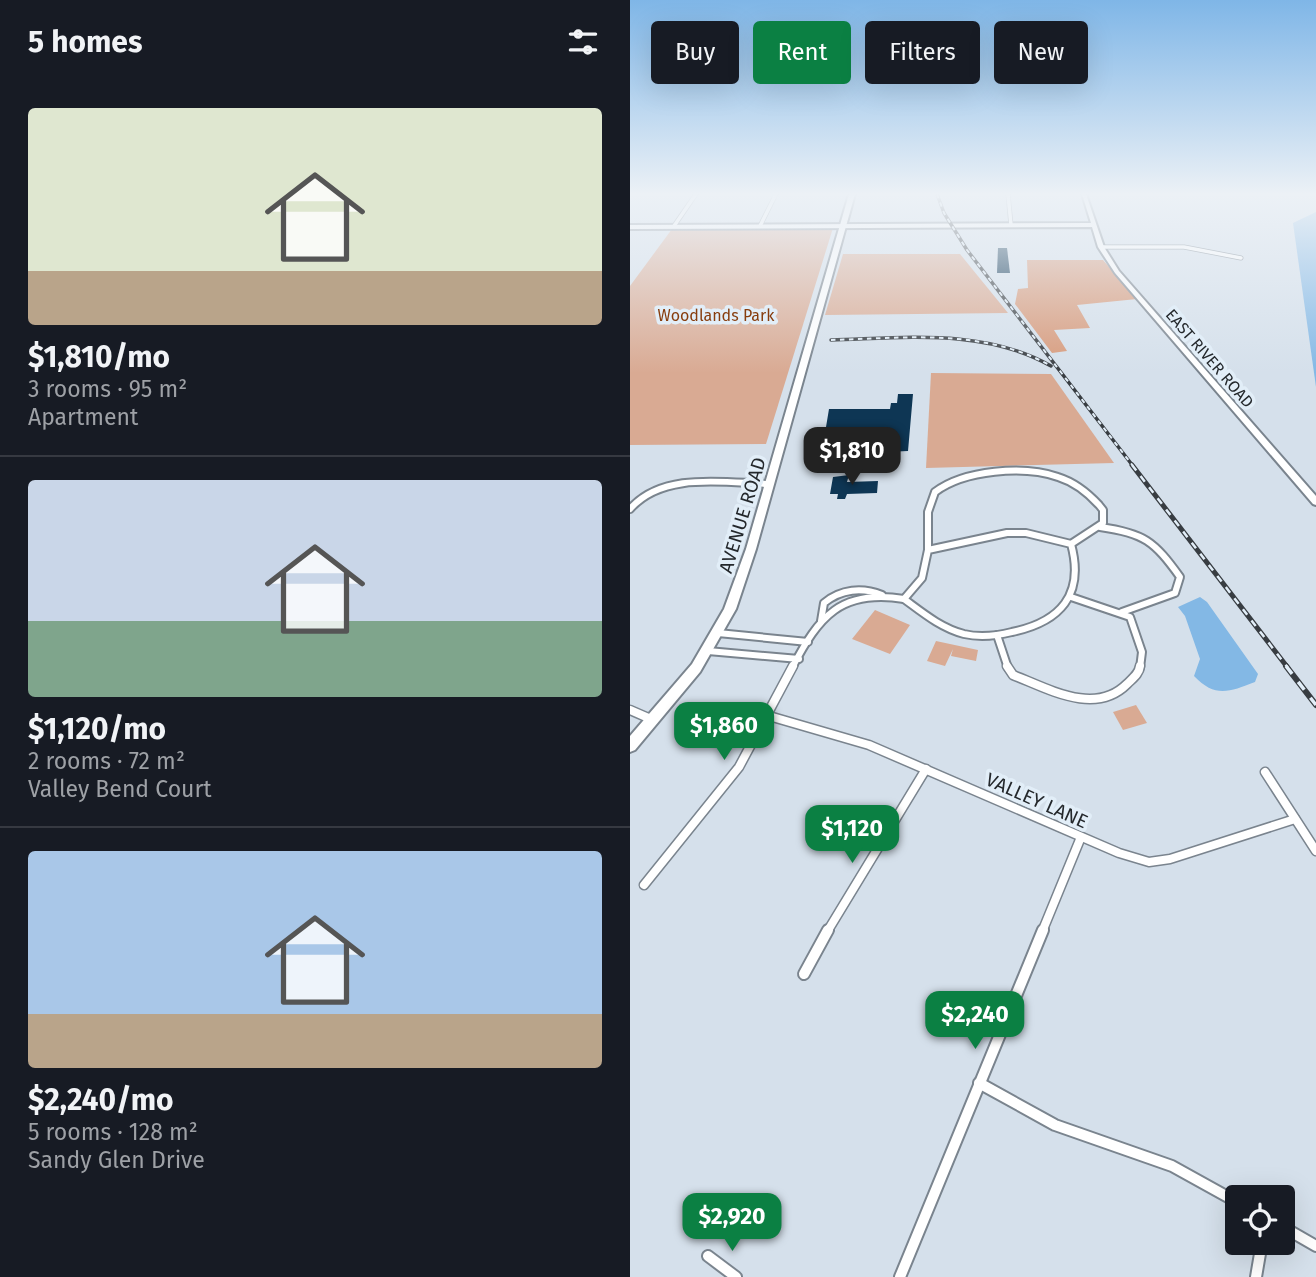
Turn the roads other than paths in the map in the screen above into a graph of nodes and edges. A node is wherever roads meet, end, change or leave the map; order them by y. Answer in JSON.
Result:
{"nodes":[{"id":1,"x":835,"y":254,"type":"edge"},
{"id":2,"x":1105,"y":254,"type":"edge"},
{"id":3,"x":1216,"y":254,"type":"edge"},
{"id":4,"x":1241,"y":258,"type":"dead end"},
{"id":5,"x":770,"y":484,"type":"junction"},
{"id":6,"x":1316,"y":502,"type":"edge"},
{"id":7,"x":630,"y":509,"type":"edge"},
{"id":8,"x":1100,"y":527,"type":"junction"},
{"id":9,"x":1071,"y":544,"type":"junction"},
{"id":10,"x":928,"y":550,"type":"junction"},
{"id":11,"x":1071,"y":597,"type":"junction"},
{"id":12,"x":904,"y":599,"type":"junction"},
{"id":13,"x":1122,"y":612,"type":"junction"},
{"id":14,"x":718,"y":633,"type":"junction"},
{"id":15,"x":998,"y":635,"type":"junction"},
{"id":16,"x":808,"y":642,"type":"junction"},
{"id":17,"x":708,"y":651,"type":"junction"},
{"id":18,"x":799,"y":659,"type":"junction"},
{"id":19,"x":630,"y":710,"type":"edge"},
{"id":20,"x":769,"y":716,"type":"junction"},
{"id":21,"x":653,"y":720,"type":"junction"},
{"id":22,"x":630,"y":746,"type":"edge"},
{"id":23,"x":926,"y":769,"type":"junction"},
{"id":24,"x":1265,"y":772,"type":"dead end"},
{"id":25,"x":1294,"y":819,"type":"junction"},
{"id":26,"x":1081,"y":836,"type":"junction"},
{"id":27,"x":1316,"y":851,"type":"edge"},
{"id":28,"x":644,"y":885,"type":"dead end"},
{"id":29,"x":804,"y":974,"type":"dead end"},
{"id":30,"x":979,"y":1083,"type":"junction"},
{"id":31,"x":1225,"y":1195,"type":"edge"},
{"id":32,"x":1295,"y":1234,"type":"edge"},
{"id":33,"x":1316,"y":1245,"type":"edge"},
{"id":34,"x":1260,"y":1255,"type":"edge"},
{"id":35,"x":708,"y":1256,"type":"dead end"},
{"id":36,"x":736,"y":1277,"type":"edge"},
{"id":37,"x":900,"y":1277,"type":"edge"},
{"id":38,"x":1256,"y":1277,"type":"edge"}],
"edges":[{"from":1,"to":5,"type":"main road","name":"AVENUE ROAD"},
{"from":2,"to":6,"type":"main road","name":"EAST RIVER ROAD"},
{"from":3,"to":4,"type":"street"},
{"from":5,"to":7,"type":"street"},
{"from":5,"to":14,"type":"main road","name":"AVENUE ROAD"},
{"from":8,"to":9,"type":"street"},
{"from":8,"to":10,"type":"street"},
{"from":8,"to":13,"type":"street"},
{"from":9,"to":10,"type":"street"},
{"from":9,"to":11,"type":"street"},
{"from":10,"to":12,"type":"street"},
{"from":11,"to":13,"type":"street"},
{"from":11,"to":15,"type":"street"},
{"from":12,"to":15,"type":"street"},
{"from":12,"to":16,"type":"street"},
{"from":13,"to":15,"type":"street"},
{"from":14,"to":16,"type":"street"},
{"from":14,"to":17,"type":"main road","name":"AVENUE ROAD"},
{"from":16,"to":18,"type":"street"},
{"from":17,"to":18,"type":"street"},
{"from":17,"to":21,"type":"main road","name":"AVENUE ROAD"},
{"from":18,"to":20,"type":"street"},
{"from":19,"to":21,"type":"street"},
{"from":20,"to":23,"type":"street","name":"VALLEY LANE"},
{"from":20,"to":28,"type":"street"},
{"from":21,"to":22,"type":"main road","name":"AVENUE ROAD"},
{"from":23,"to":26,"type":"street","name":"VALLEY LANE"},
{"from":23,"to":29,"type":"street"},
{"from":24,"to":25,"type":"street"},
{"from":25,"to":26,"type":"street","name":"VALLEY LANE"},
{"from":25,"to":27,"type":"street"},
{"from":26,"to":30,"type":"street"},
{"from":30,"to":31,"type":"street"},
{"from":30,"to":37,"type":"street"},
{"from":32,"to":33,"type":"street"},
{"from":34,"to":38,"type":"street"},
{"from":35,"to":36,"type":"street"}]}
